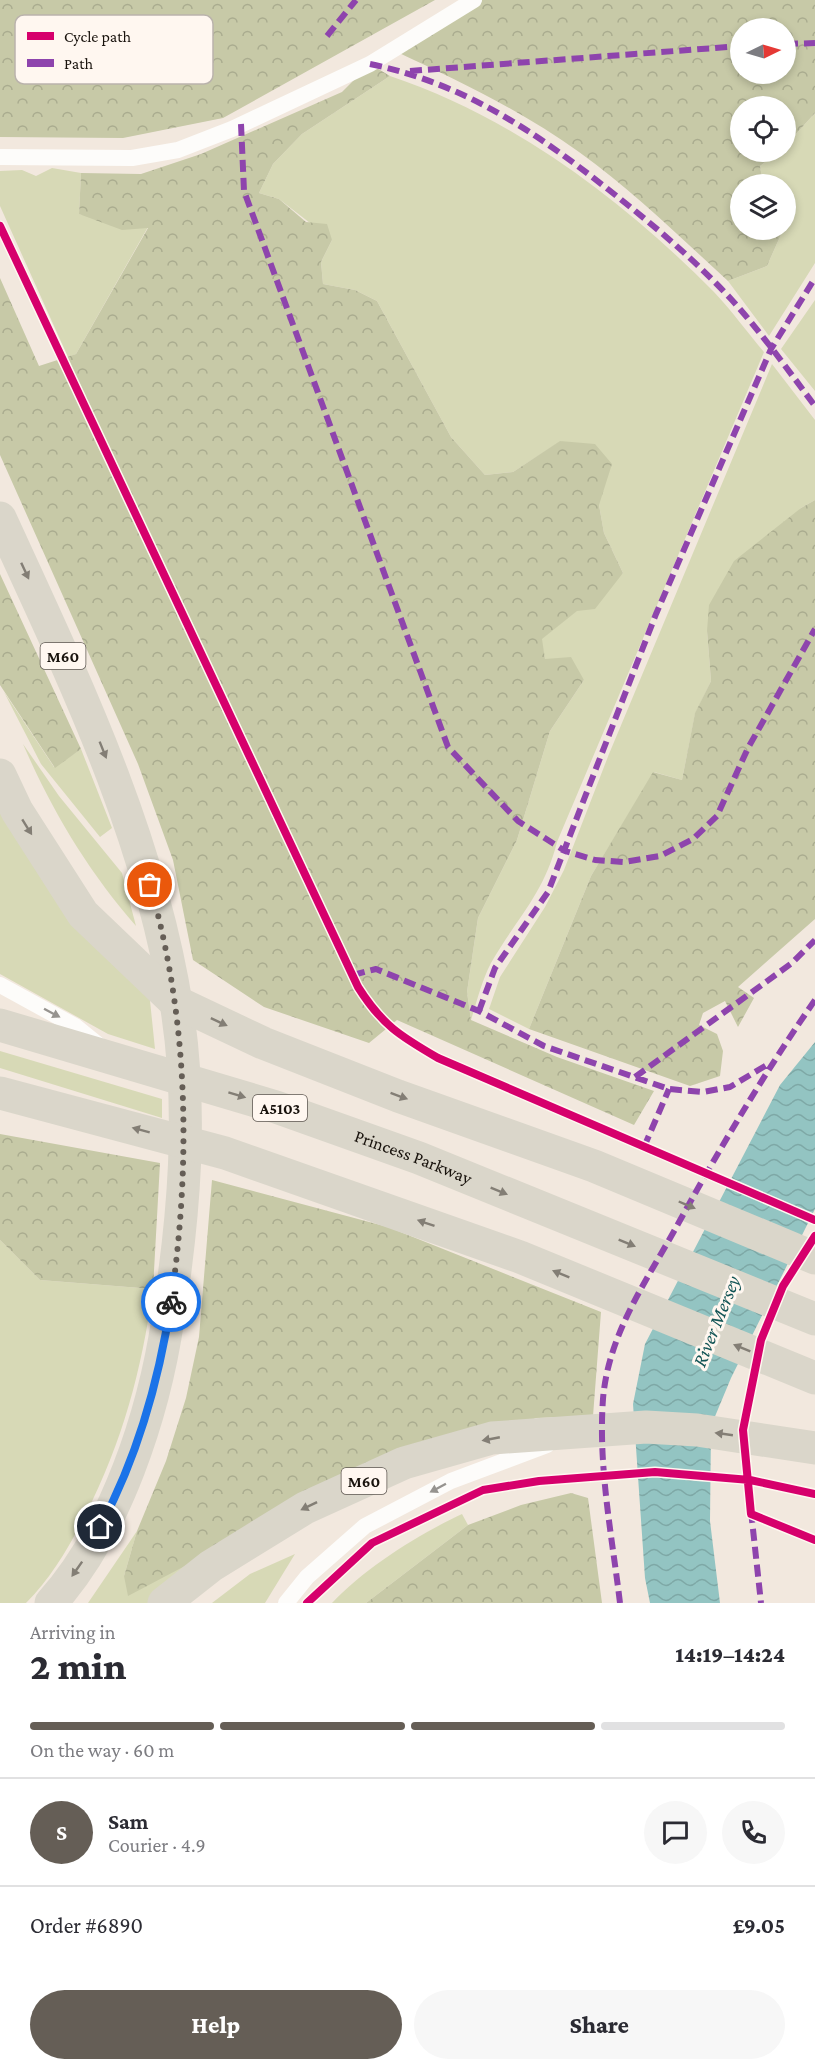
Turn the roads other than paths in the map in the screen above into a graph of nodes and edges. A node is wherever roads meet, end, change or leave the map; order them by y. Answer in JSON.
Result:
{"nodes":[{"id":1,"x":474,"y":0,"type":"edge"},
{"id":2,"x":0,"y":157,"type":"edge"},
{"id":3,"x":0,"y":518,"type":"edge"},
{"id":4,"x":0,"y":775,"type":"edge"},
{"id":5,"x":0,"y":985,"type":"edge"},
{"id":6,"x":0,"y":1025,"type":"edge"},
{"id":7,"x":115,"y":1058,"type":"junction"},
{"id":8,"x":0,"y":1093,"type":"edge"},
{"id":9,"x":815,"y":1258,"type":"edge"},
{"id":10,"x":815,"y":1319,"type":"edge"},
{"id":11,"x":815,"y":1378,"type":"edge"},
{"id":12,"x":591,"y":1432,"type":"junction"},
{"id":13,"x":815,"y":1448,"type":"edge"},
{"id":14,"x":51,"y":1603,"type":"edge"},
{"id":15,"x":164,"y":1603,"type":"edge"},
{"id":16,"x":286,"y":1603,"type":"edge"}],
"edges":[{"from":1,"to":2,"type":"lane"},
{"from":3,"to":14,"type":"highway","number":"M60","one_way":true},
{"from":4,"to":9,"type":"highway","one_way":true},
{"from":5,"to":7,"type":"lane","one_way":true},
{"from":6,"to":7,"type":"highway","name":"Princess Parkway","number":"A5103"},
{"from":7,"to":10,"type":"highway","name":"Princess Parkway","number":"A5103","one_way":true},
{"from":11,"to":8,"type":"highway","one_way":true},
{"from":13,"to":12,"type":"highway","one_way":true},
{"from":12,"to":15,"type":"highway","number":"M60","one_way":true},
{"from":12,"to":16,"type":"lane","one_way":true}]}
